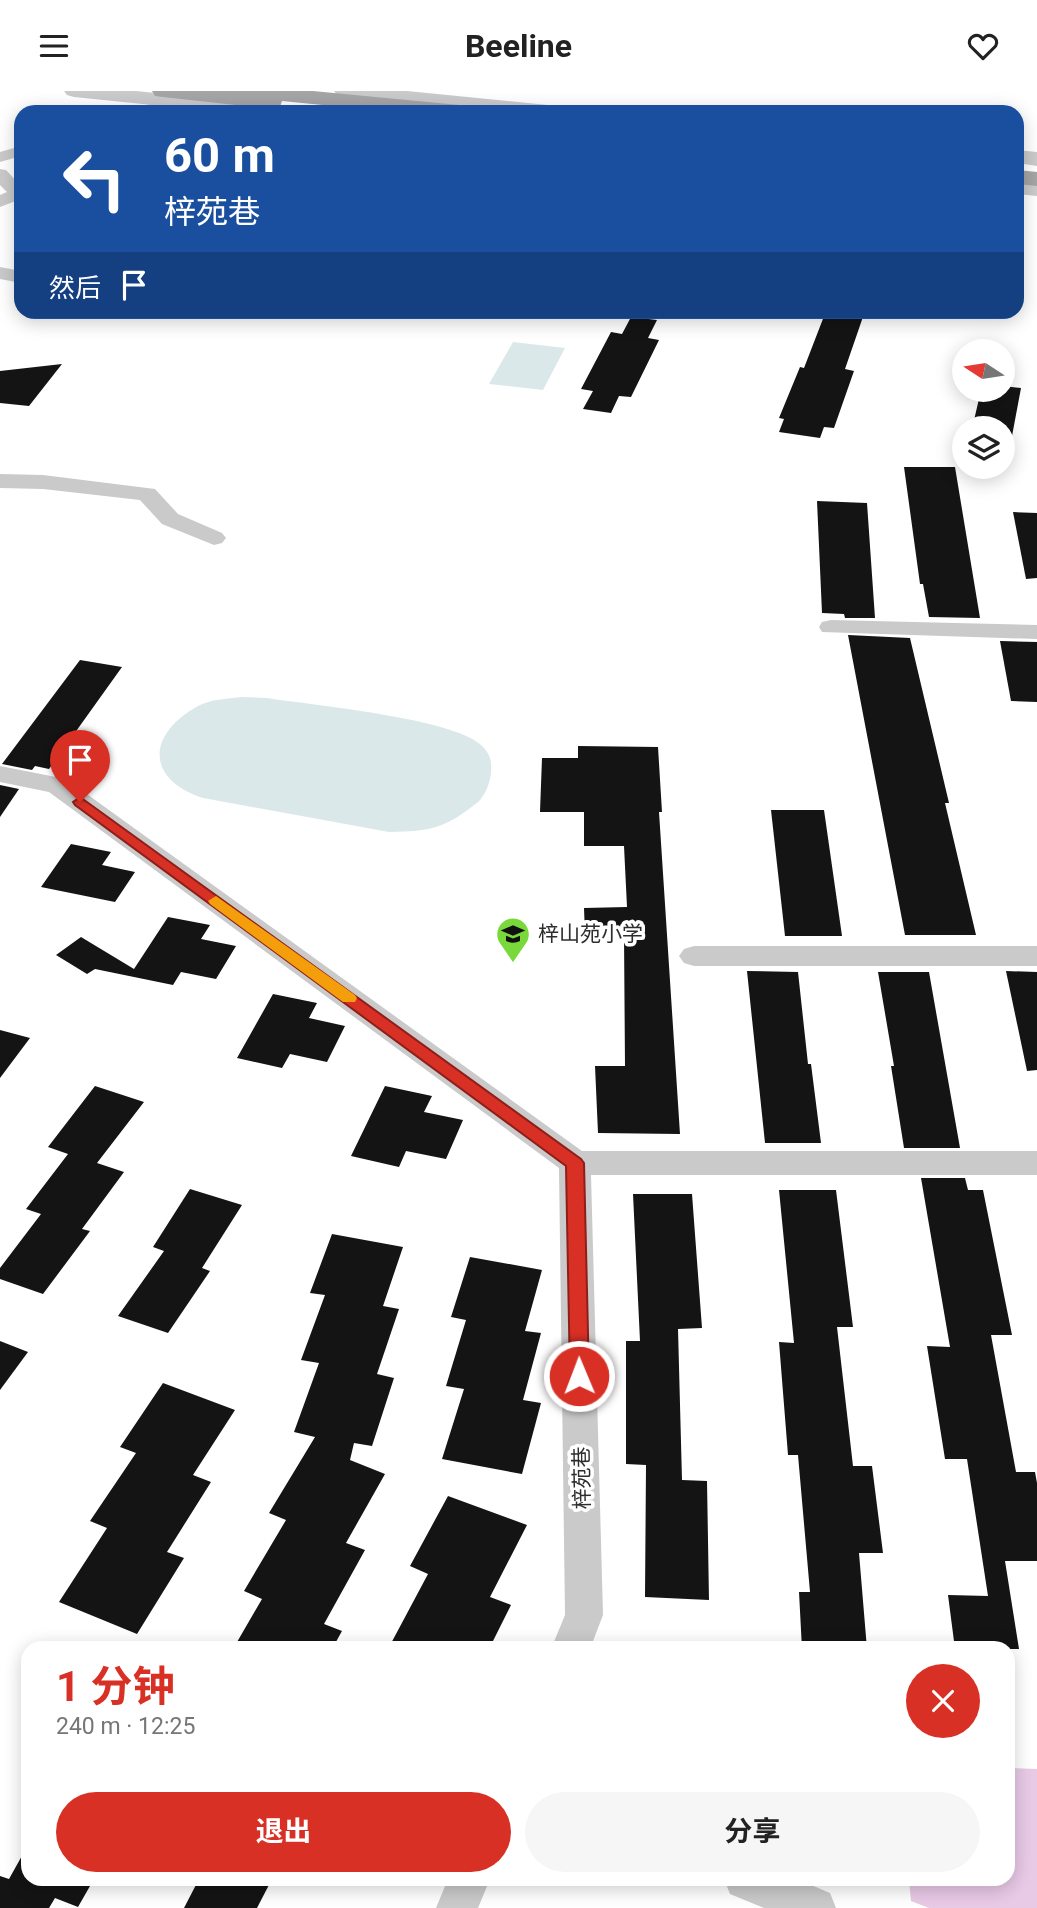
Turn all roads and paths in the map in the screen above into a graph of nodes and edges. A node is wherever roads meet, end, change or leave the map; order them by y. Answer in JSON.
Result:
{"nodes":[{"id":1,"x":74,"y":91,"type":"edge"},
{"id":2,"x":344,"y":91,"type":"edge"},
{"id":3,"x":253,"y":93,"type":"edge"},
{"id":4,"x":185,"y":94,"type":"edge"},
{"id":5,"x":159,"y":105,"type":"edge"},
{"id":6,"x":257,"y":105,"type":"edge"},
{"id":7,"x":276,"y":105,"type":"edge"},
{"id":8,"x":383,"y":105,"type":"edge"},
{"id":9,"x":487,"y":105,"type":"edge"},
{"id":10,"x":0,"y":174,"type":"edge"},
{"id":11,"x":14,"y":190,"type":"edge"},
{"id":12,"x":0,"y":481,"type":"edge"},
{"id":13,"x":214,"y":538,"type":"dead end"},
{"id":14,"x":831,"y":627,"type":"dead end"},
{"id":15,"x":1037,"y":632,"type":"edge"},
{"id":16,"x":0,"y":774,"type":"edge"},
{"id":17,"x":694,"y":956,"type":"dead end"},
{"id":18,"x":1037,"y":956,"type":"edge"},
{"id":19,"x":575,"y":1163,"type":"junction"},
{"id":20,"x":1037,"y":1163,"type":"edge"},
{"id":21,"x":573,"y":1641,"type":"edge"},
{"id":22,"x":466,"y":1886,"type":"edge"},
{"id":23,"x":762,"y":1886,"type":"edge"},
{"id":24,"x":457,"y":1908,"type":"edge"},
{"id":25,"x":815,"y":1908,"type":"edge"}],
"edges":[{"from":1,"to":4,"type":"street"},
{"from":2,"to":9,"type":"street"},
{"from":3,"to":4,"type":"main road"},
{"from":3,"to":7,"type":"main road"},
{"from":3,"to":8,"type":"main road"},
{"from":4,"to":5,"type":"street"},
{"from":4,"to":6,"type":"street"},
{"from":10,"to":11,"type":"street"},
{"from":12,"to":13,"type":"street"},
{"from":14,"to":15,"type":"street"},
{"from":16,"to":19,"type":"street"},
{"from":17,"to":18,"type":"street"},
{"from":19,"to":20,"type":"street"},
{"from":19,"to":21,"type":"street","name":"梓苑巷"},
{"from":22,"to":24,"type":"street"},
{"from":23,"to":25,"type":"street"}]}
